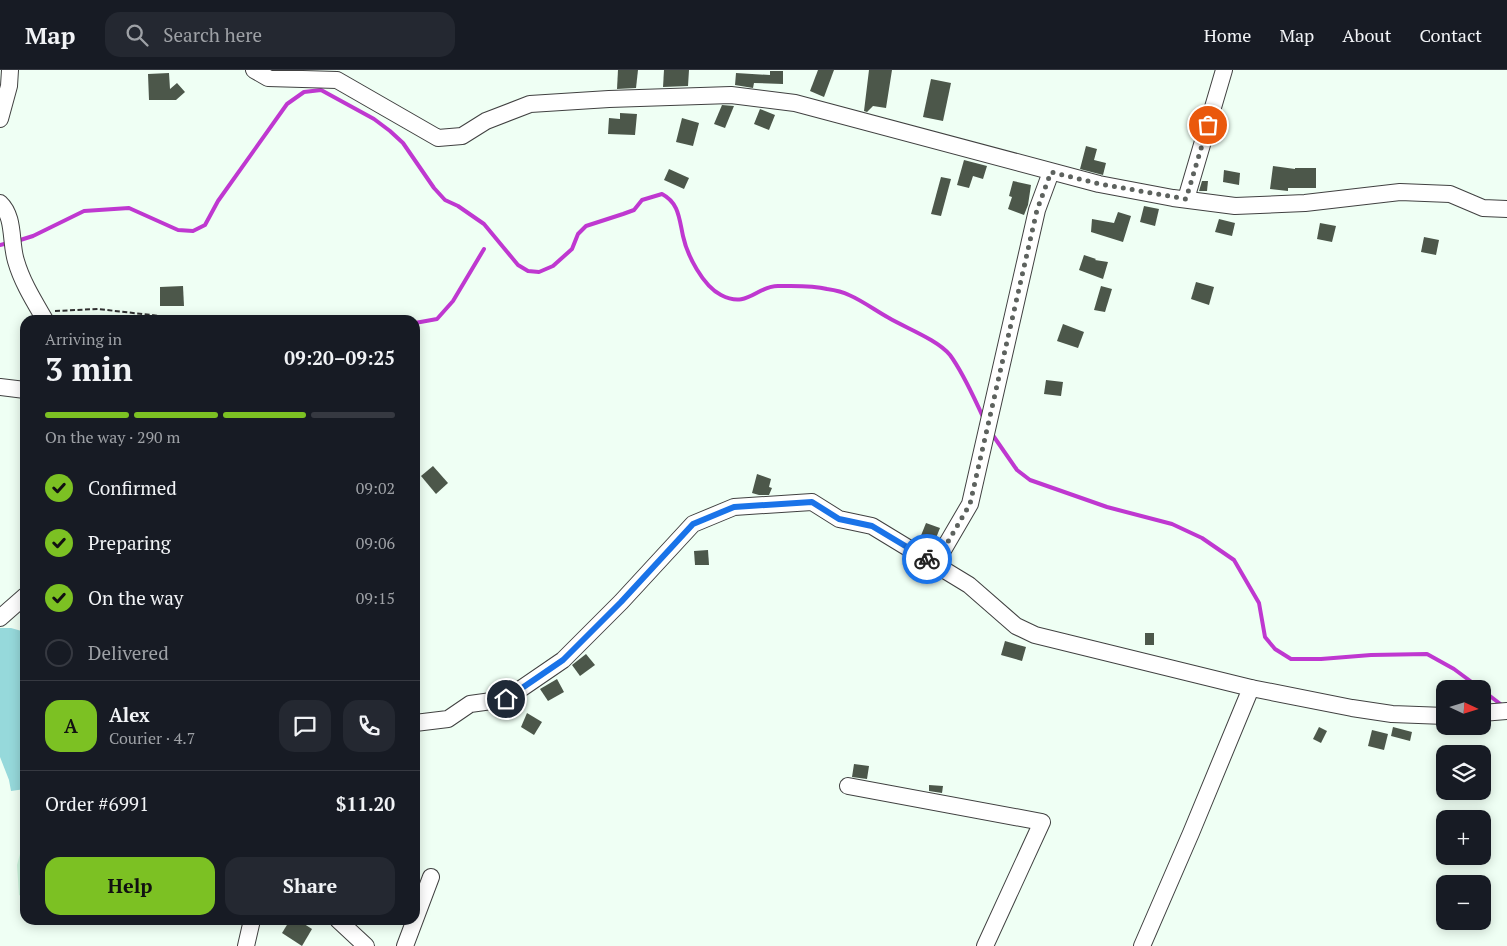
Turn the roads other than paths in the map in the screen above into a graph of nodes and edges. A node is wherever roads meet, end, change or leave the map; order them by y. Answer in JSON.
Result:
{"nodes":[{"id":1,"x":10,"y":70,"type":"edge"},
{"id":2,"x":254,"y":70,"type":"edge"},
{"id":3,"x":1224,"y":70,"type":"edge"},
{"id":4,"x":0,"y":119,"type":"edge"},
{"id":5,"x":1051,"y":172,"type":"junction"},
{"id":6,"x":1186,"y":199,"type":"junction"},
{"id":7,"x":0,"y":203,"type":"edge"},
{"id":8,"x":1507,"y":209,"type":"edge"},
{"id":9,"x":41,"y":315,"type":"edge"},
{"id":10,"x":0,"y":387,"type":"edge"},
{"id":11,"x":20,"y":389,"type":"edge"},
{"id":12,"x":935,"y":564,"type":"junction"},
{"id":13,"x":20,"y":600,"type":"edge"},
{"id":14,"x":0,"y":618,"type":"edge"},
{"id":15,"x":1251,"y":688,"type":"junction"},
{"id":16,"x":1507,"y":711,"type":"edge"},
{"id":17,"x":1491,"y":712,"type":"edge"},
{"id":18,"x":1436,"y":716,"type":"edge"},
{"id":19,"x":420,"y":722,"type":"edge"},
{"id":20,"x":848,"y":786,"type":"dead end"},
{"id":21,"x":432,"y":877,"type":"dead end"},
{"id":22,"x":420,"y":908,"type":"edge"},
{"id":23,"x":251,"y":925,"type":"edge"},
{"id":24,"x":343,"y":925,"type":"edge"},
{"id":25,"x":413,"y":925,"type":"edge"},
{"id":26,"x":246,"y":946,"type":"edge"},
{"id":27,"x":366,"y":946,"type":"edge"},
{"id":28,"x":405,"y":946,"type":"edge"},
{"id":29,"x":985,"y":946,"type":"edge"},
{"id":30,"x":1142,"y":946,"type":"edge"}],
"edges":[{"from":1,"to":4,"type":"street"},
{"from":2,"to":5,"type":"street"},
{"from":3,"to":6,"type":"street"},
{"from":5,"to":6,"type":"street"},
{"from":5,"to":12,"type":"street"},
{"from":6,"to":8,"type":"street"},
{"from":7,"to":9,"type":"street"},
{"from":10,"to":11,"type":"street"},
{"from":12,"to":15,"type":"street"},
{"from":12,"to":19,"type":"street"},
{"from":13,"to":14,"type":"street"},
{"from":15,"to":18,"type":"street"},
{"from":15,"to":30,"type":"street"},
{"from":16,"to":17,"type":"street"},
{"from":20,"to":29,"type":"street"},
{"from":21,"to":22,"type":"street"},
{"from":23,"to":26,"type":"street"},
{"from":24,"to":27,"type":"street"},
{"from":25,"to":28,"type":"street"}]}
